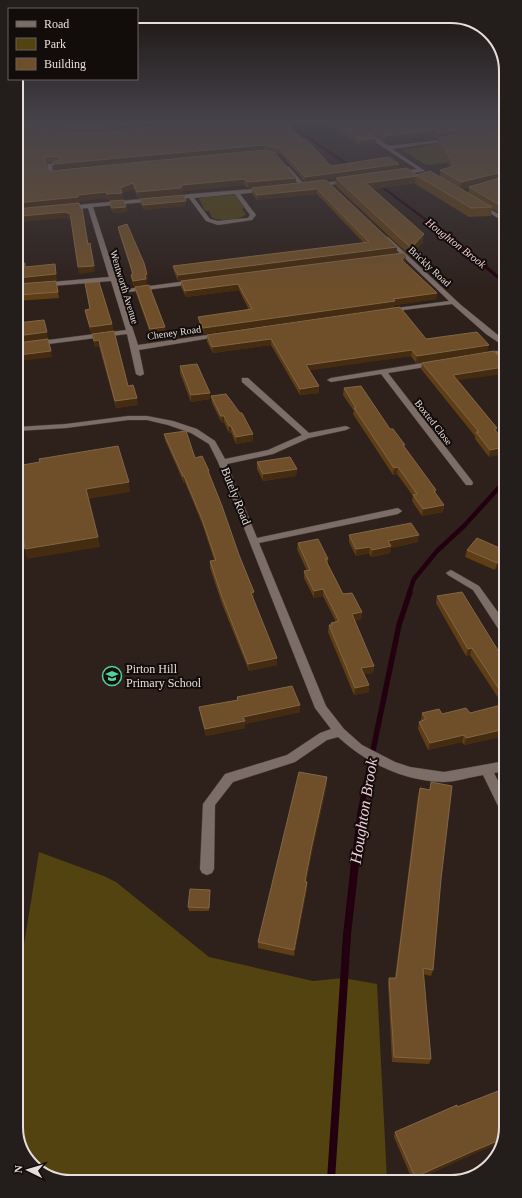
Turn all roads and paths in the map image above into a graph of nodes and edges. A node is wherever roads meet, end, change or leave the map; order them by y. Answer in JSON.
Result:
{"nodes":[{"id":1,"x":296,"y":178,"type":"edge"},
{"id":2,"x":354,"y":180,"type":"edge"},
{"id":3,"x":328,"y":183,"type":"junction"},
{"id":4,"x":303,"y":186,"type":"junction"},
{"id":5,"x":296,"y":187,"type":"edge"},
{"id":6,"x":334,"y":188,"type":"edge"},
{"id":7,"x":274,"y":189,"type":"edge"},
{"id":8,"x":236,"y":192,"type":"junction"},
{"id":9,"x":190,"y":196,"type":"junction"},
{"id":10,"x":168,"y":198,"type":"edge"},
{"id":11,"x":160,"y":199,"type":"edge"},
{"id":12,"x":473,"y":201,"type":"edge"},
{"id":13,"x":90,"y":206,"type":"junction"},
{"id":14,"x":60,"y":208,"type":"edge"},
{"id":15,"x":499,"y":216,"type":"edge"},
{"id":16,"x":383,"y":234,"type":"edge"},
{"id":17,"x":404,"y":255,"type":"junction"},
{"id":18,"x":397,"y":256,"type":"edge"},
{"id":19,"x":112,"y":279,"type":"junction"},
{"id":20,"x":202,"y":281,"type":"edge"},
{"id":21,"x":23,"y":286,"type":"edge"},
{"id":22,"x":117,"y":292,"type":"junction"},
{"id":23,"x":454,"y":302,"type":"junction"},
{"id":24,"x":384,"y":312,"type":"edge"},
{"id":25,"x":129,"y":332,"type":"junction"},
{"id":26,"x":228,"y":334,"type":"edge"},
{"id":27,"x":499,"y":341,"type":"edge"},
{"id":28,"x":23,"y":345,"type":"edge"},
{"id":29,"x":135,"y":348,"type":"junction"},
{"id":30,"x":499,"y":353,"type":"edge"},
{"id":31,"x":474,"y":357,"type":"edge"},
{"id":32,"x":444,"y":362,"type":"edge"},
{"id":33,"x":383,"y":372,"type":"junction"},
{"id":34,"x":140,"y":374,"type":"dead end"},
{"id":35,"x":245,"y":380,"type":"dead end"},
{"id":36,"x":331,"y":380,"type":"dead end"},
{"id":37,"x":346,"y":428,"type":"dead end"},
{"id":38,"x":23,"y":429,"type":"edge"},
{"id":39,"x":306,"y":436,"type":"junction"},
{"id":40,"x":222,"y":462,"type":"junction"},
{"id":41,"x":469,"y":484,"type":"dead end"},
{"id":42,"x":398,"y":512,"type":"dead end"},
{"id":43,"x":254,"y":540,"type":"junction"},
{"id":44,"x":451,"y":573,"type":"dead end"},
{"id":45,"x":499,"y":621,"type":"edge"},
{"id":46,"x":340,"y":732,"type":"junction"},
{"id":47,"x":499,"y":767,"type":"edge"},
{"id":48,"x":486,"y":769,"type":"junction"},
{"id":49,"x":499,"y":796,"type":"edge"},
{"id":50,"x":207,"y":869,"type":"dead end"}],
"edges":[{"from":1,"to":4,"type":"street"},
{"from":2,"to":3,"type":"street"},
{"from":3,"to":4,"type":"street"},
{"from":3,"to":6,"type":"street"},
{"from":4,"to":5,"type":"street"},
{"from":7,"to":8,"type":"street"},
{"from":8,"to":9,"type":"street"},
{"from":8,"to":9,"type":"street"},
{"from":9,"to":10,"type":"street"},
{"from":11,"to":13,"type":"street"},
{"from":12,"to":15,"type":"street"},
{"from":13,"to":14,"type":"street"},
{"from":13,"to":19,"type":"street","name":"Wentworth Avenue"},
{"from":16,"to":17,"type":"street","name":"Brickly Road"},
{"from":17,"to":18,"type":"street"},
{"from":17,"to":23,"type":"street","name":"Brickly Road"},
{"from":19,"to":21,"type":"street"},
{"from":19,"to":22,"type":"street","name":"Wentworth Avenue"},
{"from":20,"to":22,"type":"street"},
{"from":22,"to":25,"type":"street","name":"Wentworth Avenue"},
{"from":23,"to":24,"type":"street"},
{"from":23,"to":27,"type":"street","name":"Brickly Road"},
{"from":25,"to":28,"type":"street"},
{"from":25,"to":29,"type":"street","name":"Wentworth Avenue"},
{"from":26,"to":29,"type":"street","name":"Cheney Road"},
{"from":29,"to":34,"type":"street","name":"Wentworth Avenue"},
{"from":30,"to":31,"type":"street"},
{"from":32,"to":33,"type":"street"},
{"from":33,"to":36,"type":"street"},
{"from":33,"to":41,"type":"street","name":"Boxted Close"},
{"from":35,"to":39,"type":"street"},
{"from":37,"to":39,"type":"street"},
{"from":38,"to":40,"type":"street","name":"Butely Road"},
{"from":39,"to":40,"type":"street"},
{"from":40,"to":43,"type":"street","name":"Butely Road"},
{"from":42,"to":43,"type":"street"},
{"from":43,"to":46,"type":"street","name":"Butely Road"},
{"from":44,"to":45,"type":"street"},
{"from":46,"to":48,"type":"street","name":"Butely Road"},
{"from":46,"to":50,"type":"street"},
{"from":47,"to":48,"type":"street","name":"Butely Road"},
{"from":48,"to":49,"type":"street"}]}
